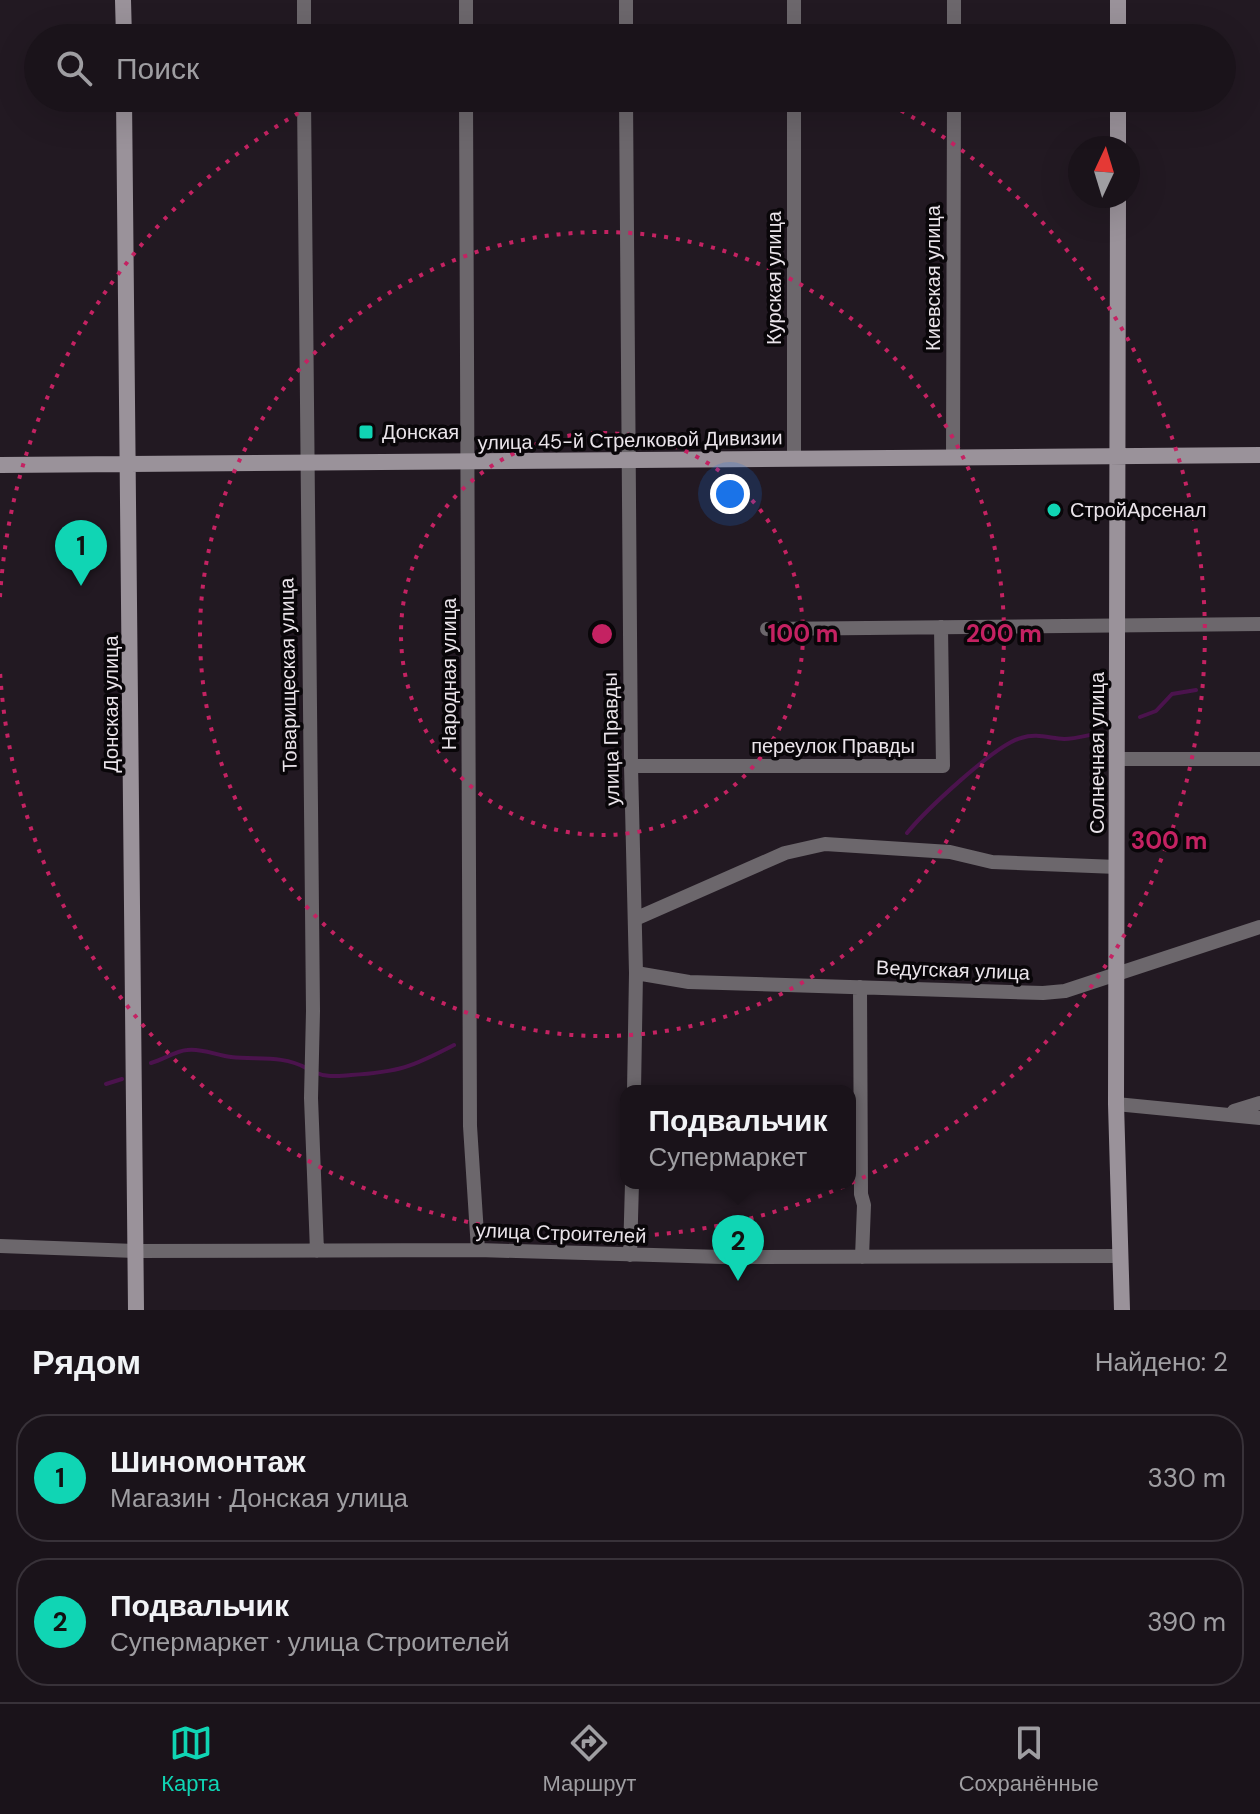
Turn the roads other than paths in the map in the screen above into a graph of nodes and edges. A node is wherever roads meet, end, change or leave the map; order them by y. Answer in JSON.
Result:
{"nodes":[{"id":1,"x":123,"y":0,"type":"edge"},
{"id":2,"x":304,"y":0,"type":"edge"},
{"id":3,"x":466,"y":0,"type":"edge"},
{"id":4,"x":626,"y":0,"type":"edge"},
{"id":5,"x":794,"y":0,"type":"edge"},
{"id":6,"x":954,"y":0,"type":"edge"},
{"id":7,"x":1118,"y":0,"type":"edge"},
{"id":8,"x":124,"y":24,"type":"edge"},
{"id":9,"x":304,"y":24,"type":"edge"},
{"id":10,"x":466,"y":24,"type":"edge"},
{"id":11,"x":626,"y":24,"type":"edge"},
{"id":12,"x":794,"y":24,"type":"edge"},
{"id":13,"x":954,"y":24,"type":"edge"},
{"id":14,"x":1118,"y":24,"type":"edge"},
{"id":15,"x":124,"y":112,"type":"edge"},
{"id":16,"x":304,"y":112,"type":"edge"},
{"id":17,"x":466,"y":112,"type":"edge"},
{"id":18,"x":626,"y":112,"type":"edge"},
{"id":19,"x":794,"y":112,"type":"edge"},
{"id":20,"x":954,"y":112,"type":"edge"},
{"id":21,"x":1118,"y":112,"type":"edge"},
{"id":22,"x":1118,"y":136,"type":"edge"},
{"id":23,"x":1118,"y":208,"type":"edge"},
{"id":24,"x":1260,"y":455,"type":"edge"},
{"id":25,"x":1119,"y":456,"type":"junction"},
{"id":26,"x":794,"y":458,"type":"junction"},
{"id":27,"x":953,"y":458,"type":"junction"},
{"id":28,"x":628,"y":460,"type":"junction"},
{"id":29,"x":468,"y":461,"type":"junction"},
{"id":30,"x":306,"y":462,"type":"junction"},
{"id":31,"x":128,"y":464,"type":"junction"},
{"id":32,"x":0,"y":465,"type":"edge"},
{"id":33,"x":1260,"y":624,"type":"edge"},
{"id":34,"x":1117,"y":626,"type":"junction"},
{"id":35,"x":941,"y":627,"type":"junction"},
{"id":36,"x":767,"y":629,"type":"dead end"},
{"id":37,"x":1117,"y":759,"type":"junction"},
{"id":38,"x":1260,"y":759,"type":"edge"},
{"id":39,"x":631,"y":766,"type":"junction"},
{"id":40,"x":1117,"y":867,"type":"junction"},
{"id":41,"x":635,"y":919,"type":"junction"},
{"id":42,"x":1260,"y":927,"type":"edge"},
{"id":43,"x":636,"y":973,"type":"junction"},
{"id":44,"x":1117,"y":973,"type":"junction"},
{"id":45,"x":860,"y":987,"type":"junction"},
{"id":46,"x":634,"y":1085,"type":"edge"},
{"id":47,"x":1260,"y":1103,"type":"edge"},
{"id":48,"x":1116,"y":1104,"type":"junction"},
{"id":49,"x":1226,"y":1113,"type":"junction"},
{"id":50,"x":1260,"y":1118,"type":"edge"},
{"id":51,"x":632,"y":1189,"type":"edge"},
{"id":52,"x":0,"y":1246,"type":"edge"},
{"id":53,"x":478,"y":1250,"type":"junction"},
{"id":54,"x":135,"y":1251,"type":"junction"},
{"id":55,"x":317,"y":1251,"type":"junction"},
{"id":56,"x":630,"y":1255,"type":"junction"},
{"id":57,"x":1121,"y":1256,"type":"junction"},
{"id":58,"x":862,"y":1257,"type":"junction"},
{"id":59,"x":136,"y":1310,"type":"edge"},
{"id":60,"x":1122,"y":1310,"type":"edge"}],
"edges":[{"from":1,"to":8,"type":"main road"},
{"from":2,"to":9,"type":"street"},
{"from":3,"to":10,"type":"street"},
{"from":4,"to":11,"type":"street"},
{"from":5,"to":12,"type":"street"},
{"from":6,"to":13,"type":"street"},
{"from":7,"to":14,"type":"main road"},
{"from":15,"to":31,"type":"main road","name":"Донская улица"},
{"from":16,"to":30,"type":"street","name":"Товарищеская улица"},
{"from":17,"to":29,"type":"street","name":"Народная улица"},
{"from":18,"to":28,"type":"street","name":"улица Правды"},
{"from":19,"to":26,"type":"street","name":"Курская улица"},
{"from":20,"to":27,"type":"street","name":"Киевская улица"},
{"from":21,"to":22,"type":"main road"},
{"from":23,"to":25,"type":"main road","name":"Солнечная улица"},
{"from":24,"to":25,"type":"main road","name":"улица 45-й Стрелковой Дивизии"},
{"from":25,"to":27,"type":"main road","name":"улица 45-й Стрелковой Дивизии"},
{"from":25,"to":34,"type":"main road","name":"Солнечная улица"},
{"from":26,"to":27,"type":"main road","name":"улица 45-й Стрелковой Дивизии"},
{"from":26,"to":28,"type":"main road","name":"улица 45-й Стрелковой Дивизии"},
{"from":28,"to":29,"type":"main road","name":"улица 45-й Стрелковой Дивизии"},
{"from":28,"to":39,"type":"street","name":"улица Правды"},
{"from":29,"to":30,"type":"main road","name":"улица 45-й Стрелковой Дивизии"},
{"from":29,"to":53,"type":"street","name":"Народная улица"},
{"from":30,"to":31,"type":"main road","name":"улица 45-й Стрелковой Дивизии"},
{"from":30,"to":55,"type":"street","name":"Товарищеская улица"},
{"from":31,"to":32,"type":"main road","name":"улица 45-й Стрелковой Дивизии"},
{"from":31,"to":54,"type":"main road","name":"Донская улица"},
{"from":33,"to":34,"type":"street"},
{"from":34,"to":35,"type":"street"},
{"from":34,"to":37,"type":"main road","name":"Солнечная улица"},
{"from":35,"to":36,"type":"street"},
{"from":35,"to":39,"type":"street","name":"переулок Правды"},
{"from":37,"to":38,"type":"street"},
{"from":37,"to":40,"type":"main road","name":"Солнечная улица"},
{"from":39,"to":41,"type":"street","name":"улица Правды"},
{"from":40,"to":41,"type":"street"},
{"from":40,"to":44,"type":"main road","name":"Солнечная улица"},
{"from":41,"to":43,"type":"street","name":"улица Правды"},
{"from":42,"to":44,"type":"street","name":"Ведугская улица"},
{"from":43,"to":45,"type":"street","name":"Ведугская улица"},
{"from":43,"to":46,"type":"street","name":"улица Правды"},
{"from":44,"to":45,"type":"street","name":"Ведугская улица"},
{"from":44,"to":48,"type":"main road","name":"Солнечная улица"},
{"from":45,"to":58,"type":"street"},
{"from":47,"to":49,"type":"street"},
{"from":48,"to":49,"type":"street"},
{"from":48,"to":57,"type":"main road","name":"Солнечная улица"},
{"from":49,"to":50,"type":"street"},
{"from":51,"to":56,"type":"street"},
{"from":52,"to":54,"type":"street","name":"улица Строителей"},
{"from":53,"to":55,"type":"street","name":"улица Строителей"},
{"from":53,"to":56,"type":"street","name":"улица Строителей"},
{"from":54,"to":55,"type":"street","name":"улица Строителей"},
{"from":54,"to":59,"type":"main road","name":"Донская улица"},
{"from":56,"to":58,"type":"street","name":"улица Строителей"},
{"from":57,"to":58,"type":"street","name":"улица Строителей"},
{"from":57,"to":60,"type":"main road","name":"Солнечная улица"}]}
